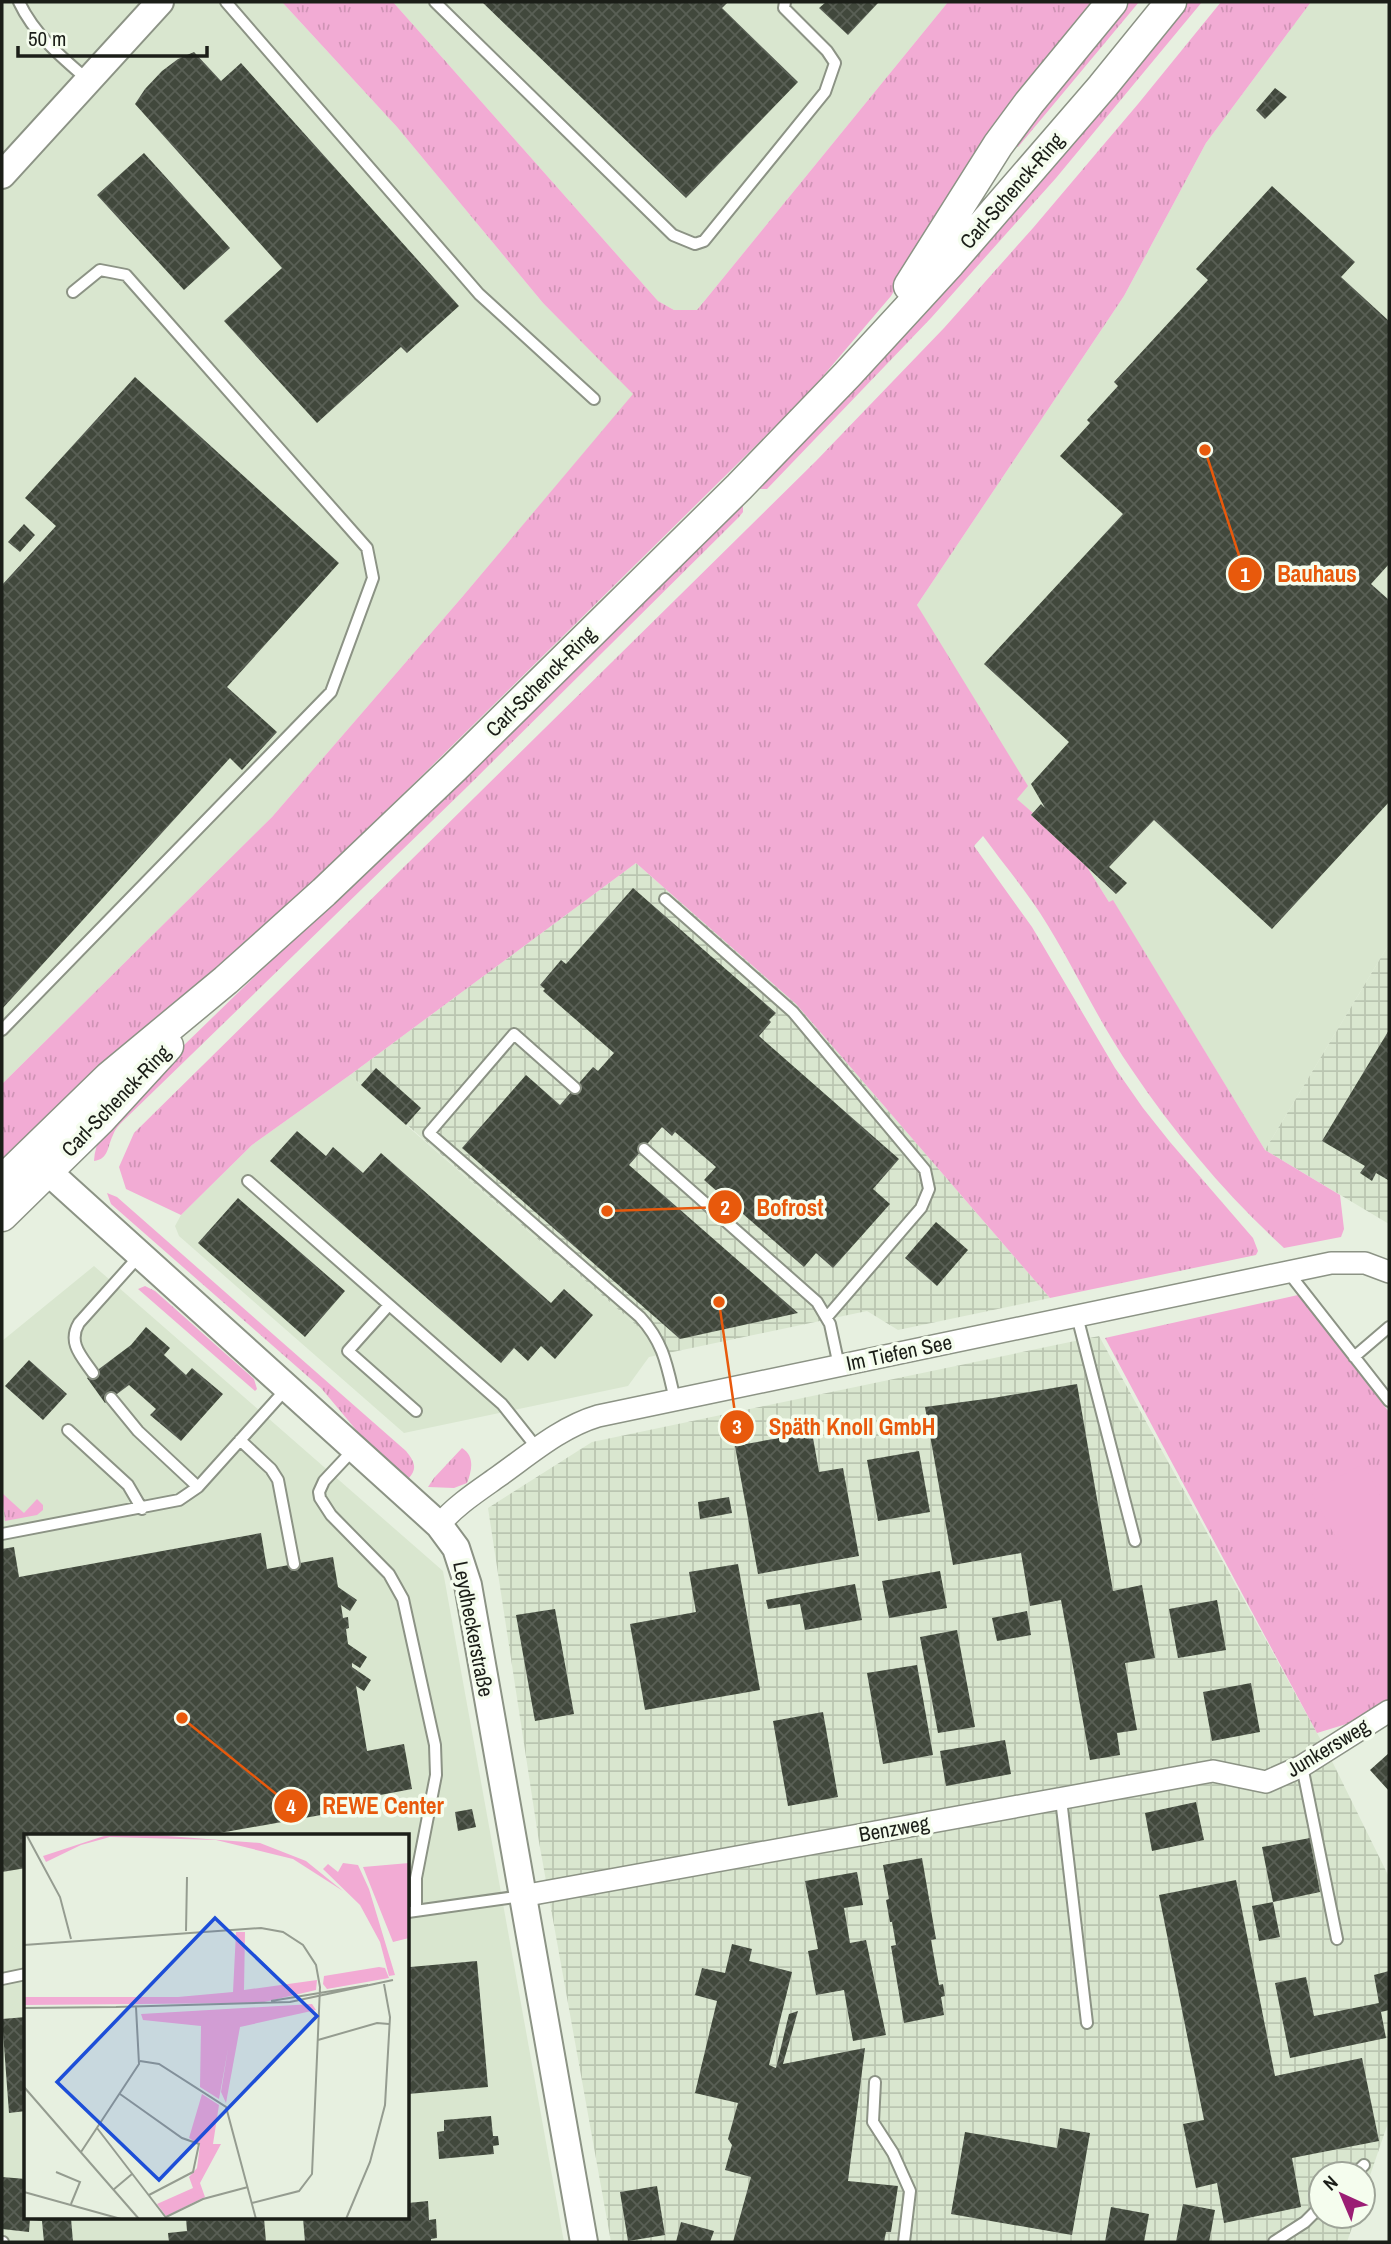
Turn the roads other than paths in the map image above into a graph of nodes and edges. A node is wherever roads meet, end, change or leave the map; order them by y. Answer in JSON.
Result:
{"nodes":[{"id":1,"x":19,"y":2,"type":"edge"},
{"id":2,"x":160,"y":2,"type":"edge"},
{"id":3,"x":226,"y":2,"type":"edge"},
{"id":4,"x":435,"y":2,"type":"edge"},
{"id":5,"x":785,"y":2,"type":"edge"},
{"id":6,"x":1112,"y":2,"type":"edge"},
{"id":7,"x":1171,"y":2,"type":"edge"},
{"id":8,"x":88,"y":80,"type":"junction"},
{"id":9,"x":2,"y":175,"type":"edge"},
{"id":10,"x":74,"y":292,"type":"dead end"},
{"id":11,"x":847,"y":375,"type":"junction"},
{"id":12,"x":594,"y":400,"type":"dead end"},
{"id":13,"x":665,"y":899,"type":"dead end"},
{"id":14,"x":2,"y":1030,"type":"edge"},
{"id":15,"x":575,"y":1088,"type":"dead end"},
{"id":16,"x":644,"y":1149,"type":"dead end"},
{"id":17,"x":38,"y":1163,"type":"junction"},
{"id":18,"x":2,"y":1181,"type":"edge"},
{"id":19,"x":248,"y":1181,"type":"dead end"},
{"id":20,"x":2,"y":1216,"type":"edge"},
{"id":21,"x":140,"y":1255,"type":"junction"},
{"id":22,"x":1288,"y":1272,"type":"junction"},
{"id":23,"x":1389,"y":1272,"type":"edge"},
{"id":24,"x":389,"y":1305,"type":"junction"},
{"id":25,"x":1077,"y":1316,"type":"junction"},
{"id":26,"x":827,"y":1317,"type":"junction"},
{"id":27,"x":1389,"y":1326,"type":"edge"},
{"id":28,"x":1354,"y":1357,"type":"junction"},
{"id":29,"x":839,"y":1366,"type":"junction"},
{"id":30,"x":93,"y":1373,"type":"dead end"},
{"id":31,"x":288,"y":1388,"type":"junction"},
{"id":32,"x":111,"y":1398,"type":"dead end"},
{"id":33,"x":675,"y":1400,"type":"junction"},
{"id":34,"x":1389,"y":1401,"type":"edge"},
{"id":35,"x":416,"y":1411,"type":"dead end"},
{"id":36,"x":68,"y":1430,"type":"dead end"},
{"id":37,"x":240,"y":1440,"type":"junction"},
{"id":38,"x":354,"y":1448,"type":"junction"},
{"id":39,"x":537,"y":1448,"type":"junction"},
{"id":40,"x":198,"y":1487,"type":"junction"},
{"id":41,"x":142,"y":1508,"type":"junction"},
{"id":42,"x":439,"y":1525,"type":"junction"},
{"id":43,"x":2,"y":1534,"type":"edge"},
{"id":44,"x":1135,"y":1541,"type":"dead end"},
{"id":45,"x":295,"y":1564,"type":"dead end"},
{"id":46,"x":1389,"y":1711,"type":"edge"},
{"id":47,"x":1302,"y":1766,"type":"junction"},
{"id":48,"x":1266,"y":1782,"type":"joint"},
{"id":49,"x":1061,"y":1799,"type":"junction"},
{"id":50,"x":522,"y":1896,"type":"junction"},
{"id":51,"x":412,"y":1912,"type":"edge"},
{"id":52,"x":1337,"y":1939,"type":"dead end"},
{"id":53,"x":24,"y":1974,"type":"edge"},
{"id":54,"x":2,"y":1979,"type":"edge"},
{"id":55,"x":1087,"y":2023,"type":"dead end"},
{"id":56,"x":875,"y":2082,"type":"dead end"},
{"id":57,"x":1307,"y":2220,"type":"edge"},
{"id":58,"x":584,"y":2242,"type":"edge"},
{"id":59,"x":904,"y":2242,"type":"edge"},
{"id":60,"x":1274,"y":2242,"type":"edge"}],
"edges":[{"from":1,"to":8,"type":"lane"},
{"from":2,"to":8,"type":"street"},
{"from":3,"to":12,"type":"lane"},
{"from":4,"to":5,"type":"lane"},
{"from":6,"to":11,"type":"main road","name":"Carl-Schenck-Ring"},
{"from":7,"to":11,"type":"main road","name":"Carl-Schenck-Ring"},
{"from":8,"to":9,"type":"street"},
{"from":10,"to":14,"type":"lane"},
{"from":11,"to":17,"type":"main road","name":"Carl-Schenck-Ring"},
{"from":13,"to":26,"type":"lane"},
{"from":15,"to":33,"type":"lane"},
{"from":16,"to":26,"type":"lane"},
{"from":17,"to":18,"type":"main road","name":"Carl-Schenck-Ring"},
{"from":17,"to":20,"type":"main road","name":"Carl-Schenck-Ring"},
{"from":17,"to":21,"type":"street","name":"Leydheckerstraße"},
{"from":19,"to":24,"type":"lane"},
{"from":21,"to":30,"type":"lane"},
{"from":21,"to":31,"type":"street","name":"Leydheckerstraße"},
{"from":22,"to":23,"type":"street","name":"Im Tiefen See"},
{"from":22,"to":25,"type":"street","name":"Im Tiefen See"},
{"from":22,"to":28,"type":"lane"},
{"from":24,"to":35,"type":"lane"},
{"from":24,"to":39,"type":"lane"},
{"from":25,"to":29,"type":"street","name":"Im Tiefen See"},
{"from":25,"to":44,"type":"lane"},
{"from":26,"to":29,"type":"lane"},
{"from":27,"to":28,"type":"lane"},
{"from":28,"to":34,"type":"lane"},
{"from":29,"to":33,"type":"street","name":"Im Tiefen See"},
{"from":31,"to":37,"type":"lane"},
{"from":31,"to":38,"type":"street","name":"Leydheckerstraße"},
{"from":32,"to":40,"type":"lane"},
{"from":33,"to":39,"type":"street","name":"Im Tiefen See"},
{"from":36,"to":41,"type":"lane"},
{"from":37,"to":40,"type":"lane"},
{"from":37,"to":45,"type":"lane"},
{"from":38,"to":42,"type":"street","name":"Leydheckerstraße"},
{"from":38,"to":51,"type":"lane"},
{"from":39,"to":42,"type":"street","name":"Im Tiefen See"},
{"from":40,"to":41,"type":"lane"},
{"from":41,"to":43,"type":"lane"},
{"from":42,"to":50,"type":"street","name":"Leydheckerstraße"},
{"from":46,"to":47,"type":"street","name":"Junkersweg"},
{"from":47,"to":48,"type":"street","name":"Junkersweg"},
{"from":47,"to":52,"type":"lane"},
{"from":48,"to":49,"type":"street","name":"Benzweg"},
{"from":49,"to":50,"type":"street","name":"Benzweg"},
{"from":49,"to":55,"type":"lane"},
{"from":50,"to":51,"type":"lane"},
{"from":50,"to":58,"type":"street","name":"Leydheckerstraße"},
{"from":53,"to":54,"type":"lane"},
{"from":56,"to":59,"type":"lane"},
{"from":57,"to":60,"type":"lane"}]}
